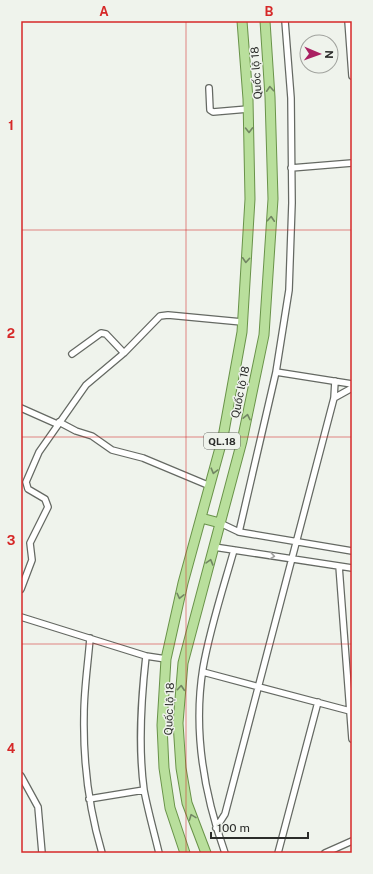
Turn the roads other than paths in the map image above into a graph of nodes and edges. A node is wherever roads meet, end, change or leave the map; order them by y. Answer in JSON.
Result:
{"nodes":[{"id":1,"x":242,"y":21,"type":"edge"},
{"id":2,"x":265,"y":21,"type":"edge"},
{"id":3,"x":285,"y":21,"type":"edge"},
{"id":4,"x":348,"y":21,"type":"edge"},
{"id":5,"x":352,"y":76,"type":"edge"},
{"id":6,"x":209,"y":88,"type":"dead end"},
{"id":7,"x":248,"y":109,"type":"junction"},
{"id":8,"x":352,"y":163,"type":"edge"},
{"id":9,"x":291,"y":168,"type":"junction"},
{"id":10,"x":242,"y":322,"type":"junction"},
{"id":11,"x":124,"y":353,"type":"junction"},
{"id":12,"x":72,"y":354,"type":"dead end"},
{"id":13,"x":276,"y":372,"type":"junction"},
{"id":14,"x":335,"y":381,"type":"junction"},
{"id":15,"x":352,"y":384,"type":"edge"},
{"id":16,"x":352,"y":388,"type":"edge"},
{"id":17,"x":334,"y":398,"type":"junction"},
{"id":18,"x":21,"y":408,"type":"edge"},
{"id":19,"x":58,"y":423,"type":"junction"},
{"id":20,"x":210,"y":486,"type":"junction"},
{"id":21,"x":201,"y":518,"type":"junction"},
{"id":22,"x":220,"y":523,"type":"junction"},
{"id":23,"x":239,"y":532,"type":"junction"},
{"id":24,"x":295,"y":541,"type":"junction"},
{"id":25,"x":214,"y":547,"type":"junction"},
{"id":26,"x":234,"y":550,"type":"junction"},
{"id":27,"x":352,"y":551,"type":"edge"},
{"id":28,"x":291,"y":559,"type":"junction"},
{"id":29,"x":339,"y":566,"type":"junction"},
{"id":30,"x":352,"y":568,"type":"edge"},
{"id":31,"x":21,"y":589,"type":"edge"},
{"id":32,"x":21,"y":617,"type":"edge"},
{"id":33,"x":90,"y":638,"type":"junction"},
{"id":34,"x":146,"y":656,"type":"junction"},
{"id":35,"x":166,"y":659,"type":"junction"},
{"id":36,"x":203,"y":672,"type":"junction"},
{"id":37,"x":258,"y":686,"type":"junction"},
{"id":38,"x":318,"y":702,"type":"junction"},
{"id":39,"x":350,"y":711,"type":"junction"},
{"id":40,"x":352,"y":739,"type":"edge"},
{"id":41,"x":21,"y":776,"type":"edge"},
{"id":42,"x":144,"y":790,"type":"junction"},
{"id":43,"x":90,"y":799,"type":"junction"},
{"id":44,"x":216,"y":828,"type":"junction"},
{"id":45,"x":352,"y":842,"type":"edge"},
{"id":46,"x":42,"y":853,"type":"edge"},
{"id":47,"x":102,"y":853,"type":"edge"},
{"id":48,"x":159,"y":853,"type":"edge"},
{"id":49,"x":185,"y":853,"type":"edge"},
{"id":50,"x":206,"y":853,"type":"edge"},
{"id":51,"x":225,"y":853,"type":"edge"},
{"id":52,"x":278,"y":853,"type":"edge"},
{"id":53,"x":325,"y":853,"type":"edge"}],
"edges":[{"from":1,"to":7,"type":"main road","name":"Quốc lộ 18","number":"QL.18"},
{"from":22,"to":2,"type":"main road","name":"Quốc lộ 18","number":"QL.18","one_way":true},
{"from":3,"to":9,"type":"street"},
{"from":4,"to":5,"type":"street"},
{"from":6,"to":7,"type":"street"},
{"from":7,"to":10,"type":"main road","name":"Quốc lộ 18","number":"QL.18","one_way":true},
{"from":8,"to":9,"type":"street"},
{"from":9,"to":13,"type":"street"},
{"from":10,"to":11,"type":"street"},
{"from":10,"to":20,"type":"main road","name":"Quốc lộ 18","number":"QL.18","one_way":true},
{"from":11,"to":12,"type":"street"},
{"from":11,"to":19,"type":"street"},
{"from":13,"to":14,"type":"street"},
{"from":13,"to":23,"type":"street"},
{"from":14,"to":15,"type":"street"},
{"from":14,"to":17,"type":"street"},
{"from":16,"to":17,"type":"street"},
{"from":17,"to":24,"type":"street"},
{"from":18,"to":19,"type":"street"},
{"from":19,"to":20,"type":"street"},
{"from":19,"to":31,"type":"street"},
{"from":20,"to":21,"type":"main road","name":"Quốc lộ 18","number":"QL.18"},
{"from":21,"to":22,"type":"main road"},
{"from":21,"to":35,"type":"main road","name":"Quốc lộ 18","number":"QL.18","one_way":true},
{"from":22,"to":23,"type":"street"},
{"from":22,"to":25,"type":"main road","name":"Quốc lộ 18","number":"QL.18"},
{"from":23,"to":24,"type":"street"},
{"from":24,"to":27,"type":"street"},
{"from":24,"to":28,"type":"street"},
{"from":25,"to":26,"type":"street"},
{"from":50,"to":25,"type":"main road","name":"Quốc lộ 18","number":"QL.18","one_way":true},
{"from":26,"to":28,"type":"street","one_way":true},
{"from":26,"to":36,"type":"street"},
{"from":28,"to":29,"type":"street"},
{"from":28,"to":37,"type":"street"},
{"from":29,"to":30,"type":"street"},
{"from":29,"to":39,"type":"street"},
{"from":32,"to":33,"type":"street"},
{"from":33,"to":34,"type":"street"},
{"from":33,"to":43,"type":"street"},
{"from":34,"to":35,"type":"street"},
{"from":34,"to":42,"type":"street"},
{"from":35,"to":49,"type":"main road","name":"Quốc lộ 18","number":"QL.18"},
{"from":36,"to":37,"type":"street"},
{"from":36,"to":44,"type":"street"},
{"from":37,"to":38,"type":"street"},
{"from":37,"to":44,"type":"street"},
{"from":38,"to":39,"type":"street"},
{"from":38,"to":52,"type":"street"},
{"from":39,"to":40,"type":"street"},
{"from":41,"to":46,"type":"street"},
{"from":42,"to":43,"type":"street"},
{"from":42,"to":48,"type":"street"},
{"from":43,"to":47,"type":"street"},
{"from":44,"to":51,"type":"street"},
{"from":45,"to":53,"type":"street"}]}
